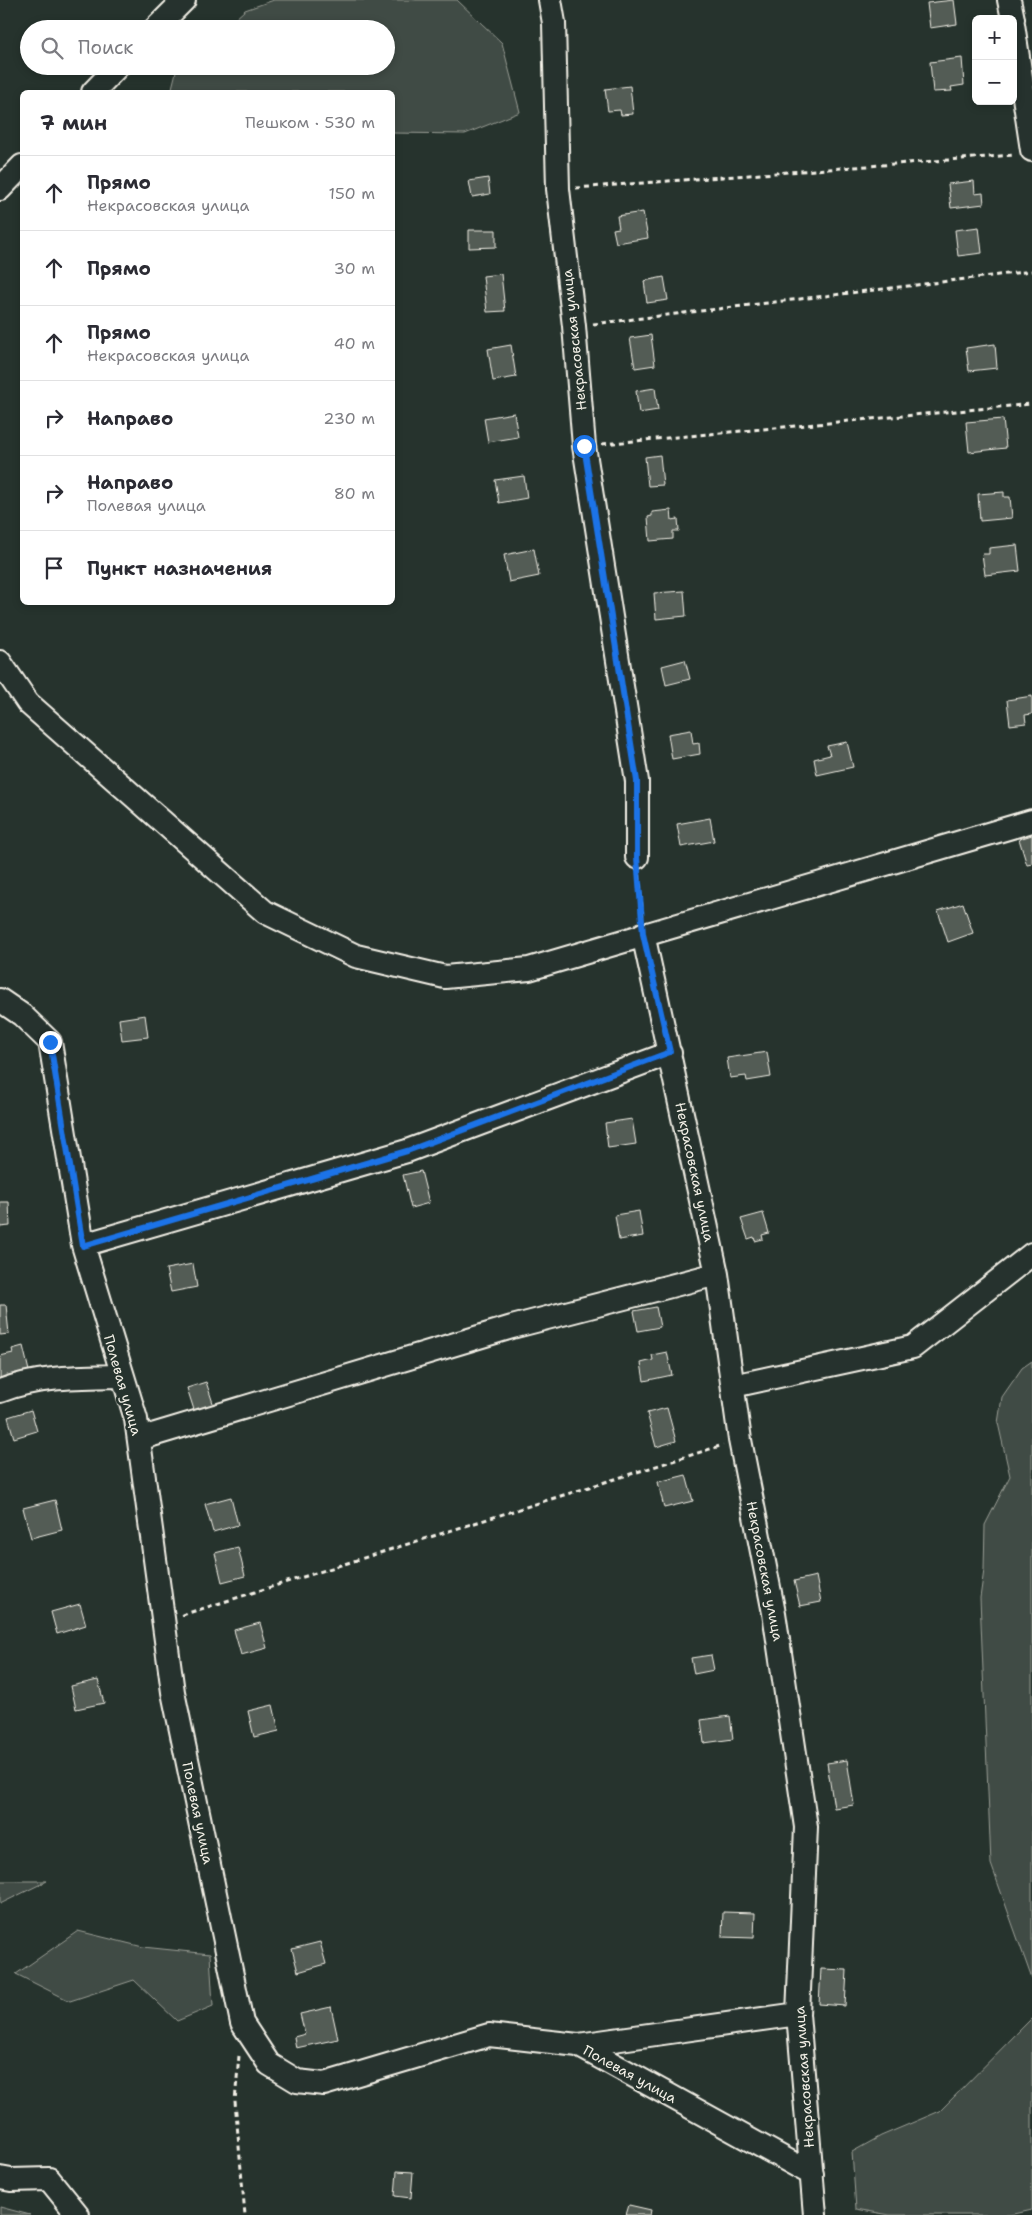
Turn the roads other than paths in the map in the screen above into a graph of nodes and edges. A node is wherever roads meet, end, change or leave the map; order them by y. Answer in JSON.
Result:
{"nodes":[{"id":1,"x":184,"y":0,"type":"edge"},
{"id":2,"x":550,"y":0,"type":"edge"},
{"id":3,"x":1009,"y":0,"type":"edge"},
{"id":4,"x":1011,"y":15,"type":"edge"},
{"id":5,"x":164,"y":20,"type":"edge"},
{"id":6,"x":1017,"y":60,"type":"edge"},
{"id":7,"x":109,"y":75,"type":"edge"},
{"id":8,"x":94,"y":90,"type":"edge"},
{"id":9,"x":1027,"y":152,"type":"edge"},
{"id":10,"x":20,"y":168,"type":"edge"},
{"id":11,"x":0,"y":189,"type":"edge"},
{"id":12,"x":0,"y":662,"type":"edge"},
{"id":13,"x":1032,"y":821,"type":"edge"},
{"id":14,"x":637,"y":857,"type":"road end"},
{"id":15,"x":643,"y":934,"type":"junction"},
{"id":16,"x":0,"y":1000,"type":"edge"},
{"id":17,"x":670,"y":1052,"type":"junction"},
{"id":18,"x":83,"y":1246,"type":"junction"},
{"id":19,"x":1032,"y":1254,"type":"edge"},
{"id":20,"x":717,"y":1274,"type":"junction"},
{"id":21,"x":122,"y":1376,"type":"junction"},
{"id":22,"x":734,"y":1386,"type":"junction"},
{"id":23,"x":0,"y":1391,"type":"edge"},
{"id":24,"x":138,"y":1440,"type":"junction"},
{"id":25,"x":798,"y":2014,"type":"junction"},
{"id":26,"x":578,"y":2045,"type":"junction"},
{"id":27,"x":812,"y":2174,"type":"junction"},
{"id":28,"x":0,"y":2178,"type":"edge"},
{"id":29,"x":78,"y":2215,"type":"edge"},
{"id":30,"x":815,"y":2215,"type":"edge"}],
"edges":[{"from":1,"to":5,"type":"street"},
{"from":2,"to":14,"type":"street","name":"Некрасовская улица"},
{"from":3,"to":4,"type":"street"},
{"from":6,"to":9,"type":"street"},
{"from":7,"to":8,"type":"street"},
{"from":10,"to":11,"type":"street"},
{"from":12,"to":15,"type":"street"},
{"from":13,"to":15,"type":"street"},
{"from":15,"to":17,"type":"street","name":"Некрасовская улица"},
{"from":16,"to":18,"type":"street","name":"Полевая улица"},
{"from":17,"to":18,"type":"street"},
{"from":17,"to":20,"type":"street","name":"Некрасовская улица"},
{"from":18,"to":21,"type":"street","name":"Полевая улица"},
{"from":19,"to":22,"type":"street"},
{"from":20,"to":22,"type":"street","name":"Некрасовская улица"},
{"from":20,"to":24,"type":"street"},
{"from":21,"to":23,"type":"street"},
{"from":21,"to":24,"type":"street","name":"Полевая улица"},
{"from":22,"to":25,"type":"street","name":"Некрасовская улица"},
{"from":24,"to":26,"type":"street","name":"Полевая улица"},
{"from":25,"to":26,"type":"street"},
{"from":25,"to":27,"type":"street","name":"Некрасовская улица"},
{"from":26,"to":27,"type":"street","name":"Полевая улица"},
{"from":27,"to":30,"type":"street","name":"Некрасовская улица"},
{"from":28,"to":29,"type":"street"}]}
